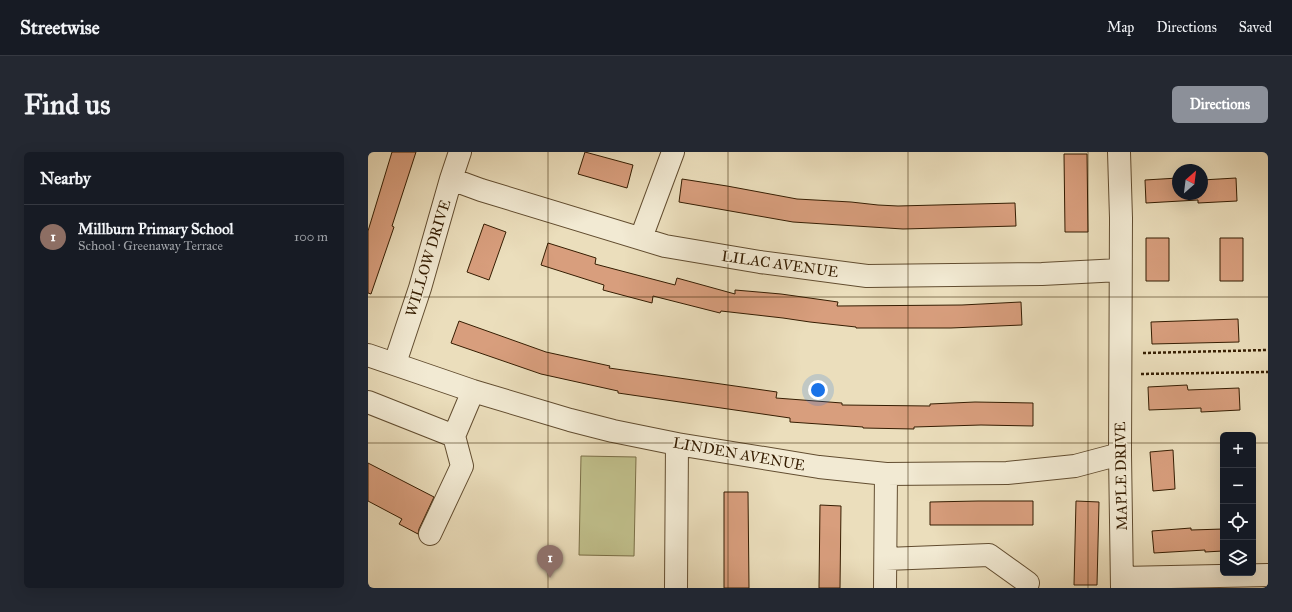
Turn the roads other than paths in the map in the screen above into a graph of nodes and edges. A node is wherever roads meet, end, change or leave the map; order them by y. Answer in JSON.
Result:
{"nodes":[{"id":1,"x":460,"y":152,"type":"edge"},
{"id":2,"x":672,"y":152,"type":"edge"},
{"id":3,"x":1119,"y":152,"type":"edge"},
{"id":4,"x":451,"y":179,"type":"junction"},
{"id":5,"x":641,"y":238,"type":"junction"},
{"id":6,"x":1120,"y":270,"type":"junction"},
{"id":7,"x":368,"y":355,"type":"edge"},
{"id":8,"x":395,"y":363,"type":"junction"},
{"id":9,"x":473,"y":391,"type":"junction"},
{"id":10,"x":368,"y":402,"type":"edge"},
{"id":11,"x":454,"y":436,"type":"junction"},
{"id":12,"x":677,"y":444,"type":"junction"},
{"id":13,"x":1120,"y":454,"type":"junction"},
{"id":14,"x":886,"y":474,"type":"junction"},
{"id":15,"x":430,"y":534,"type":"dead end"},
{"id":16,"x":886,"y":559,"type":"junction"},
{"id":17,"x":1268,"y":575,"type":"edge"},
{"id":18,"x":1122,"y":583,"type":"edge"},
{"id":19,"x":676,"y":588,"type":"edge"},
{"id":20,"x":885,"y":588,"type":"edge"},
{"id":21,"x":1026,"y":588,"type":"edge"}],
"edges":[{"from":1,"to":4,"type":"street","name":"WILLOW DRIVE"},
{"from":2,"to":5,"type":"street"},
{"from":3,"to":6,"type":"street","name":"MAPLE DRIVE"},
{"from":4,"to":5,"type":"street","name":"LILAC AVENUE"},
{"from":4,"to":8,"type":"street","name":"WILLOW DRIVE"},
{"from":5,"to":6,"type":"street","name":"LILAC AVENUE"},
{"from":6,"to":13,"type":"street","name":"MAPLE DRIVE"},
{"from":7,"to":8,"type":"street","name":"LINDEN AVENUE"},
{"from":8,"to":9,"type":"street","name":"LINDEN AVENUE"},
{"from":9,"to":11,"type":"street"},
{"from":9,"to":12,"type":"street","name":"LINDEN AVENUE"},
{"from":10,"to":11,"type":"street"},
{"from":11,"to":15,"type":"street"},
{"from":12,"to":14,"type":"street","name":"LINDEN AVENUE"},
{"from":12,"to":19,"type":"street"},
{"from":13,"to":14,"type":"street","name":"LINDEN AVENUE"},
{"from":13,"to":18,"type":"street","name":"MAPLE DRIVE"},
{"from":14,"to":16,"type":"street"},
{"from":16,"to":20,"type":"street"},
{"from":16,"to":21,"type":"street"},
{"from":17,"to":18,"type":"street","name":"MAPLE DRIVE"}]}
